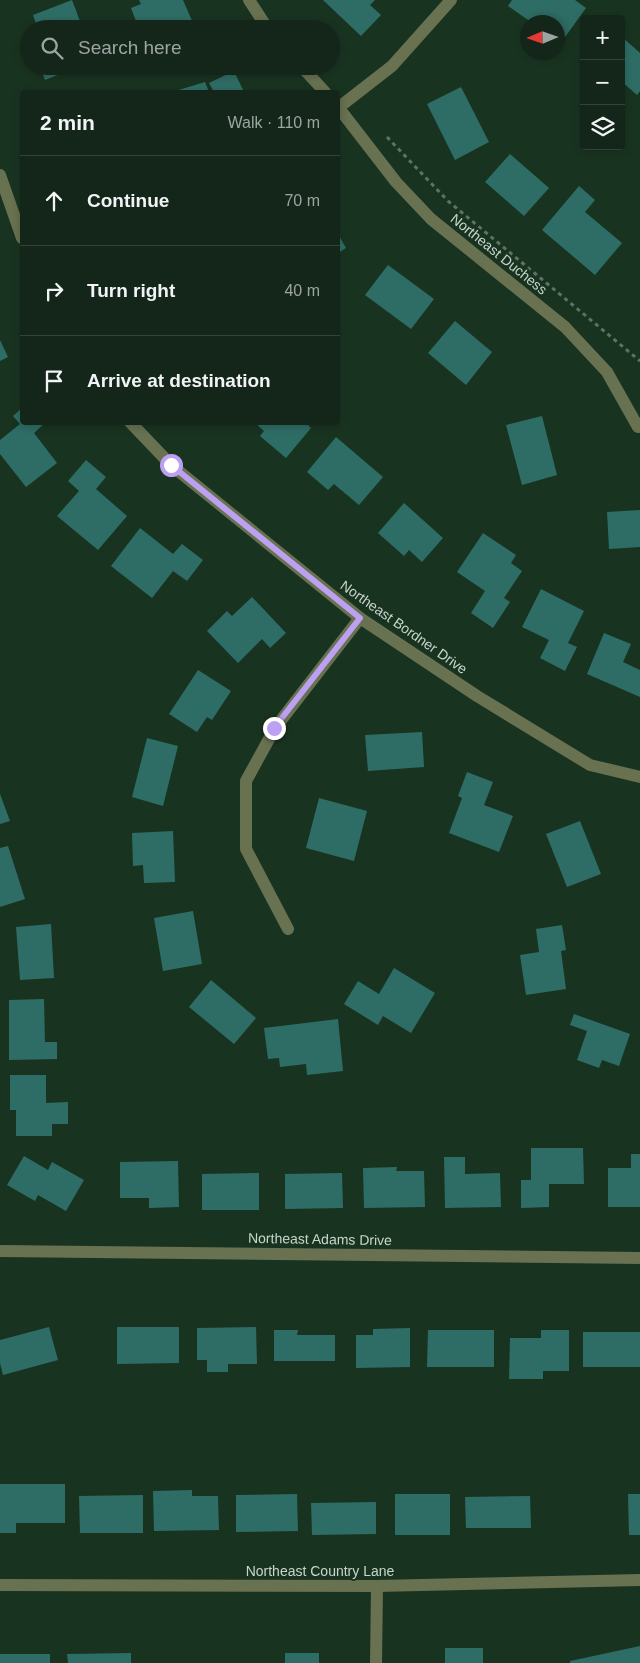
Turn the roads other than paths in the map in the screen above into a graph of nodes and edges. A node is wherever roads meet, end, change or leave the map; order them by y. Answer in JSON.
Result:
{"nodes":[{"id":1,"x":249,"y":0,"type":"edge"},
{"id":2,"x":452,"y":0,"type":"edge"},
{"id":3,"x":262,"y":20,"type":"edge"},
{"id":4,"x":309,"y":75,"type":"edge"},
{"id":5,"x":323,"y":90,"type":"edge"},
{"id":6,"x":340,"y":106,"type":"edge"},
{"id":7,"x":340,"y":111,"type":"edge"},
{"id":8,"x":0,"y":175,"type":"edge"},
{"id":9,"x":20,"y":232,"type":"edge"},
{"id":10,"x":133,"y":425,"type":"edge"},
{"id":11,"x":638,"y":428,"type":"dead end"},
{"id":12,"x":360,"y":618,"type":"junction"},
{"id":13,"x":640,"y":777,"type":"edge"},
{"id":14,"x":288,"y":929,"type":"dead end"},
{"id":15,"x":0,"y":1250,"type":"edge"},
{"id":16,"x":640,"y":1258,"type":"edge"},
{"id":17,"x":640,"y":1580,"type":"edge"},
{"id":18,"x":0,"y":1584,"type":"edge"},
{"id":19,"x":377,"y":1586,"type":"junction"},
{"id":20,"x":376,"y":1663,"type":"edge"}],
"edges":[{"from":1,"to":3,"type":"street"},
{"from":2,"to":6,"type":"street"},
{"from":4,"to":5,"type":"street"},
{"from":7,"to":11,"type":"street","name":"Northeast Duchess"},
{"from":8,"to":9,"type":"street"},
{"from":10,"to":12,"type":"street","name":"Northeast Bordner Drive"},
{"from":12,"to":13,"type":"street","name":"Northeast Bordner Drive"},
{"from":12,"to":14,"type":"street"},
{"from":15,"to":16,"type":"street","name":"Northeast Adams Drive"},
{"from":17,"to":19,"type":"street","name":"Northeast Country Lane"},
{"from":18,"to":19,"type":"street","name":"Northeast Country Lane"},
{"from":19,"to":20,"type":"street"}]}
